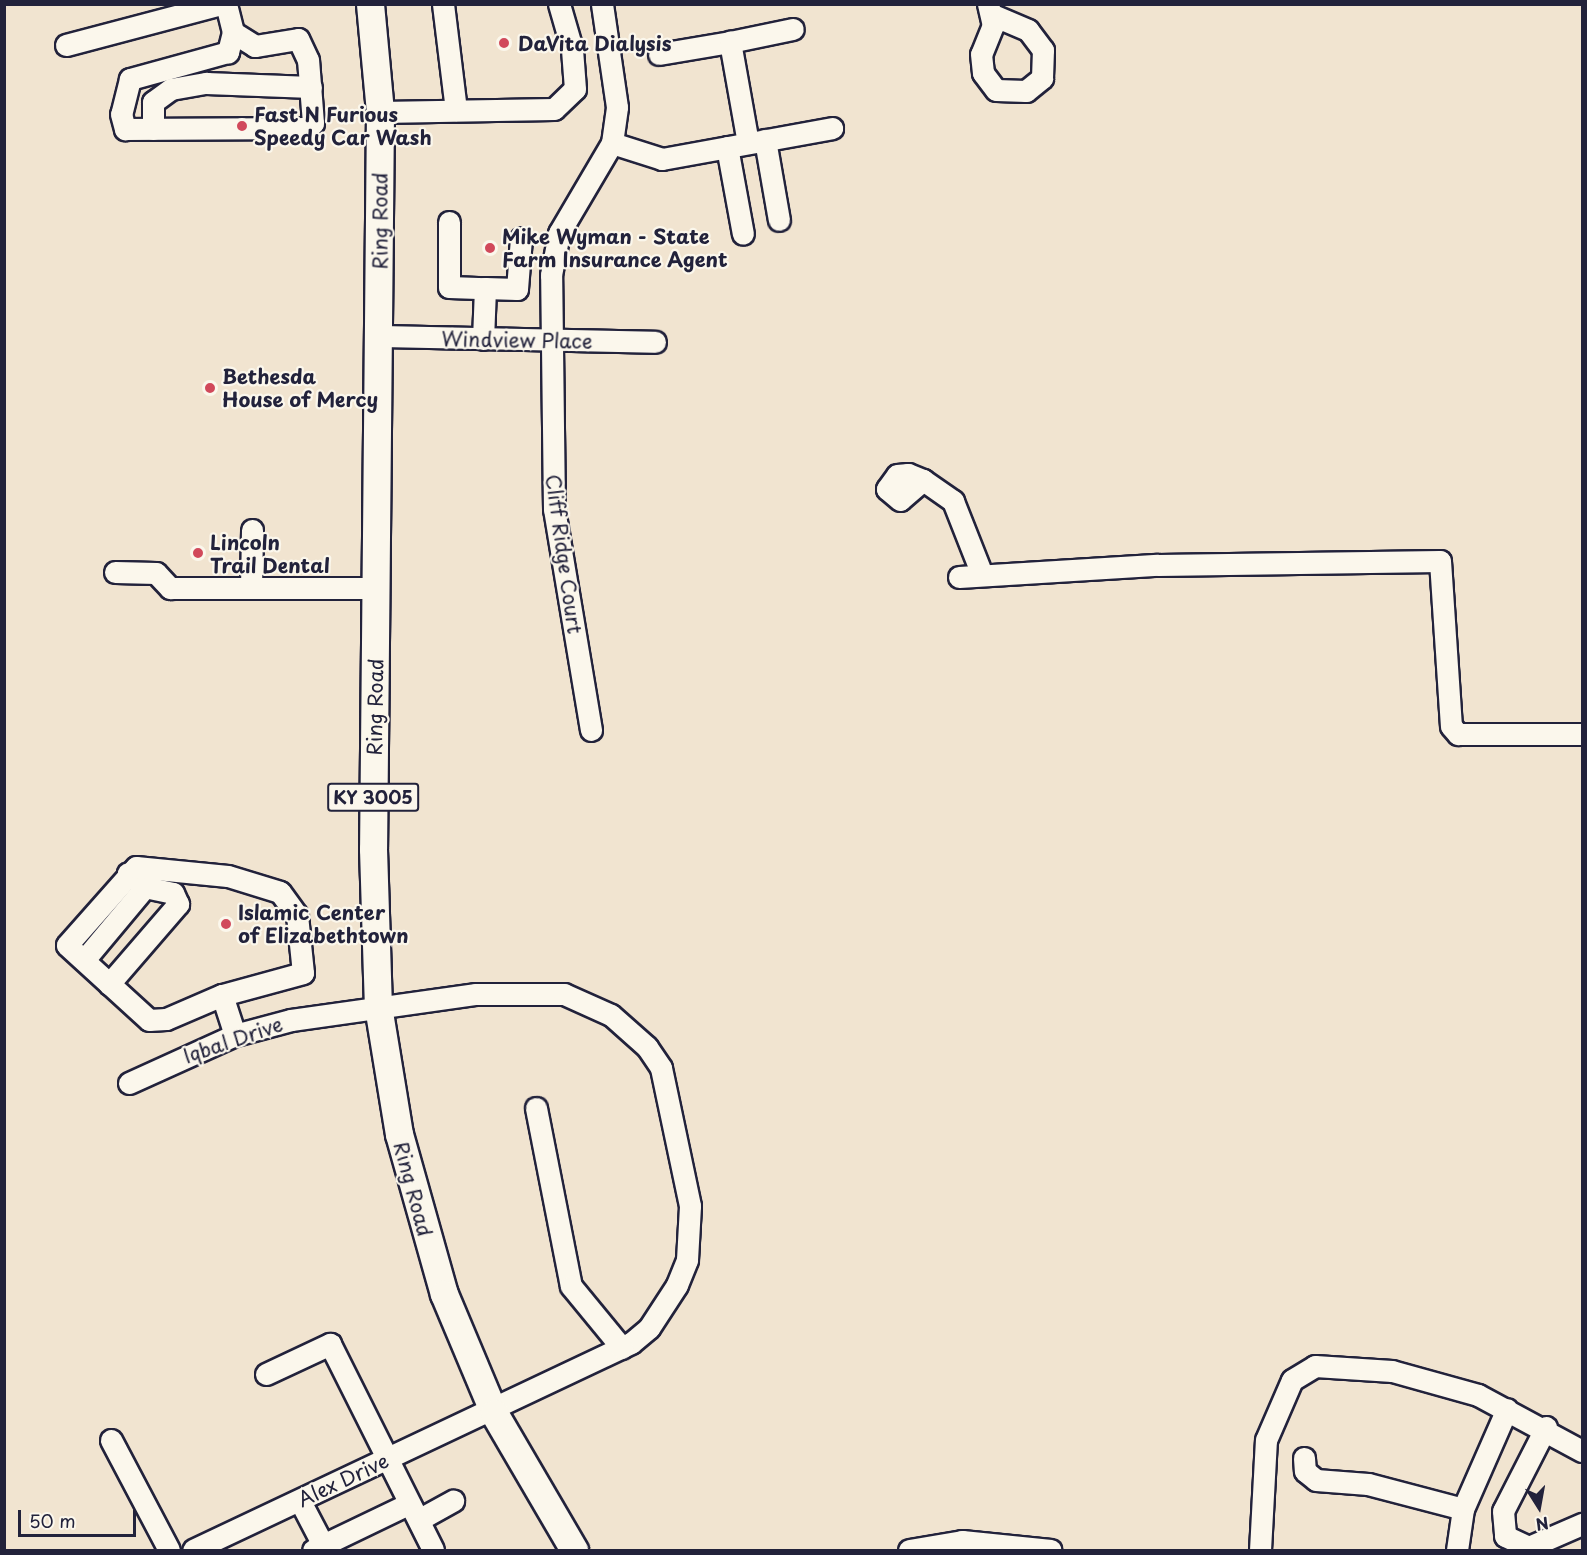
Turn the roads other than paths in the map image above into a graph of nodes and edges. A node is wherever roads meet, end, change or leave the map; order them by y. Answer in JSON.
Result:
{"nodes":[{"id":1,"x":221,"y":4,"type":"edge"},
{"id":2,"x":226,"y":4,"type":"edge"},
{"id":3,"x":370,"y":4,"type":"edge"},
{"id":4,"x":443,"y":4,"type":"edge"},
{"id":5,"x":559,"y":4,"type":"edge"},
{"id":6,"x":602,"y":4,"type":"edge"},
{"id":7,"x":793,"y":29,"type":"dead end"},
{"id":8,"x":233,"y":32,"type":"junction"},
{"id":9,"x":730,"y":42,"type":"junction"},
{"id":10,"x":66,"y":45,"type":"dead end"},
{"id":11,"x":658,"y":54,"type":"dead end"},
{"id":12,"x":311,"y":87,"type":"junction"},
{"id":13,"x":456,"y":110,"type":"junction"},
{"id":14,"x":380,"y":112,"type":"junction"},
{"id":15,"x":832,"y":128,"type":"dead end"},
{"id":16,"x":153,"y":129,"type":"junction"},
{"id":17,"x":612,"y":143,"type":"junction"},
{"id":18,"x":747,"y":143,"type":"junction"},
{"id":19,"x":779,"y":220,"type":"dead end"},
{"id":20,"x":449,"y":222,"type":"dead end"},
{"id":21,"x":743,"y":234,"type":"dead end"},
{"id":22,"x":554,"y":251,"type":"junction"},
{"id":23,"x":485,"y":288,"type":"junction"},
{"id":24,"x":380,"y":336,"type":"junction"},
{"id":25,"x":483,"y":339,"type":"junction"},
{"id":26,"x":553,"y":341,"type":"junction"},
{"id":27,"x":655,"y":342,"type":"dead end"},
{"id":28,"x":923,"y":480,"type":"dead end"},
{"id":29,"x":252,"y":530,"type":"dead end"},
{"id":30,"x":115,"y":572,"type":"dead end"},
{"id":31,"x":981,"y":572,"type":"junction"},
{"id":32,"x":958,"y":577,"type":"dead end"},
{"id":33,"x":251,"y":588,"type":"junction"},
{"id":34,"x":376,"y":588,"type":"junction"},
{"id":35,"x":591,"y":730,"type":"dead end"},
{"id":36,"x":1582,"y":734,"type":"edge"},
{"id":37,"x":128,"y":873,"type":"junction"},
{"id":38,"x":145,"y":887,"type":"junction"},
{"id":39,"x":84,"y":960,"type":"junction"},
{"id":40,"x":109,"y":984,"type":"junction"},
{"id":41,"x":222,"y":995,"type":"junction"},
{"id":42,"x":378,"y":1006,"type":"junction"},
{"id":43,"x":235,"y":1035,"type":"junction"},
{"id":44,"x":129,"y":1083,"type":"dead end"},
{"id":45,"x":536,"y":1108,"type":"dead end"},
{"id":46,"x":622,"y":1348,"type":"junction"},
{"id":47,"x":266,"y":1374,"type":"dead end"},
{"id":48,"x":1507,"y":1409,"type":"junction"},
{"id":49,"x":494,"y":1413,"type":"junction"},
{"id":50,"x":1546,"y":1428,"type":"junction"},
{"id":51,"x":111,"y":1440,"type":"dead end"},
{"id":52,"x":1582,"y":1451,"type":"edge"},
{"id":53,"x":1304,"y":1458,"type":"dead end"},
{"id":54,"x":385,"y":1460,"type":"junction"},
{"id":55,"x":300,"y":1501,"type":"junction"},
{"id":56,"x":453,"y":1502,"type":"dead end"},
{"id":57,"x":1463,"y":1509,"type":"junction"},
{"id":58,"x":413,"y":1512,"type":"junction"},
{"id":59,"x":1582,"y":1524,"type":"edge"},
{"id":60,"x":231,"y":1543,"type":"edge"},
{"id":61,"x":318,"y":1548,"type":"edge"},
{"id":62,"x":169,"y":1551,"type":"edge"},
{"id":63,"x":194,"y":1551,"type":"edge"},
{"id":64,"x":433,"y":1551,"type":"edge"},
{"id":65,"x":574,"y":1551,"type":"edge"},
{"id":66,"x":909,"y":1551,"type":"edge"},
{"id":67,"x":1051,"y":1551,"type":"edge"},
{"id":68,"x":1260,"y":1551,"type":"edge"},
{"id":69,"x":1457,"y":1551,"type":"edge"}],
"edges":[{"from":1,"to":10,"type":"street"},
{"from":2,"to":8,"type":"street"},
{"from":3,"to":14,"type":"main road","name":"Ring Road","number":"KY 3005"},
{"from":4,"to":13,"type":"street"},
{"from":5,"to":13,"type":"street"},
{"from":6,"to":17,"type":"street"},
{"from":7,"to":9,"type":"street"},
{"from":8,"to":12,"type":"street"},
{"from":8,"to":16,"type":"street"},
{"from":9,"to":11,"type":"street"},
{"from":9,"to":18,"type":"street"},
{"from":12,"to":16,"type":"street"},
{"from":12,"to":16,"type":"street"},
{"from":13,"to":14,"type":"street"},
{"from":14,"to":24,"type":"main road","name":"Ring Road","number":"KY 3005"},
{"from":15,"to":18,"type":"street"},
{"from":17,"to":18,"type":"street"},
{"from":17,"to":22,"type":"street"},
{"from":18,"to":19,"type":"street"},
{"from":18,"to":21,"type":"street"},
{"from":20,"to":23,"type":"street"},
{"from":22,"to":23,"type":"street"},
{"from":22,"to":26,"type":"street","name":"Cliff Ridge Court"},
{"from":23,"to":25,"type":"street"},
{"from":24,"to":25,"type":"street","name":"Windview Place"},
{"from":24,"to":34,"type":"main road","name":"Ring Road","number":"KY 3005"},
{"from":25,"to":26,"type":"street","name":"Windview Place"},
{"from":26,"to":27,"type":"street","name":"Windview Place"},
{"from":26,"to":35,"type":"street","name":"Cliff Ridge Court"},
{"from":28,"to":31,"type":"street"},
{"from":29,"to":33,"type":"street"},
{"from":30,"to":33,"type":"street"},
{"from":31,"to":32,"type":"street"},
{"from":31,"to":36,"type":"street"},
{"from":33,"to":34,"type":"street"},
{"from":34,"to":42,"type":"main road","name":"Ring Road","number":"KY 3005"},
{"from":37,"to":38,"type":"street"},
{"from":37,"to":39,"type":"street"},
{"from":37,"to":41,"type":"street"},
{"from":38,"to":39,"type":"street"},
{"from":38,"to":40,"type":"street"},
{"from":39,"to":40,"type":"street"},
{"from":40,"to":41,"type":"street"},
{"from":41,"to":43,"type":"street"},
{"from":42,"to":43,"type":"street","name":"Iqbal Drive"},
{"from":42,"to":46,"type":"street","name":"Iqbal Drive"},
{"from":42,"to":49,"type":"main road","name":"Ring Road","number":"KY 3005"},
{"from":43,"to":44,"type":"street","name":"Iqbal Drive"},
{"from":45,"to":46,"type":"street"},
{"from":46,"to":49,"type":"street","name":"Alex Drive"},
{"from":47,"to":54,"type":"street"},
{"from":48,"to":50,"type":"street"},
{"from":48,"to":57,"type":"street"},
{"from":48,"to":68,"type":"street"},
{"from":49,"to":54,"type":"street","name":"Alex Drive"},
{"from":49,"to":65,"type":"main road","name":"Ring Road","number":"KY 3005"},
{"from":50,"to":52,"type":"street"},
{"from":50,"to":59,"type":"street"},
{"from":51,"to":62,"type":"street"},
{"from":53,"to":57,"type":"street"},
{"from":54,"to":55,"type":"street","name":"Alex Drive"},
{"from":54,"to":58,"type":"street"},
{"from":55,"to":60,"type":"street","name":"Alex Drive"},
{"from":55,"to":61,"type":"street"},
{"from":56,"to":58,"type":"street"},
{"from":57,"to":69,"type":"street"},
{"from":58,"to":61,"type":"street"},
{"from":58,"to":64,"type":"street"},
{"from":60,"to":63,"type":"street","name":"Alex Drive"},
{"from":66,"to":67,"type":"street"}]}
